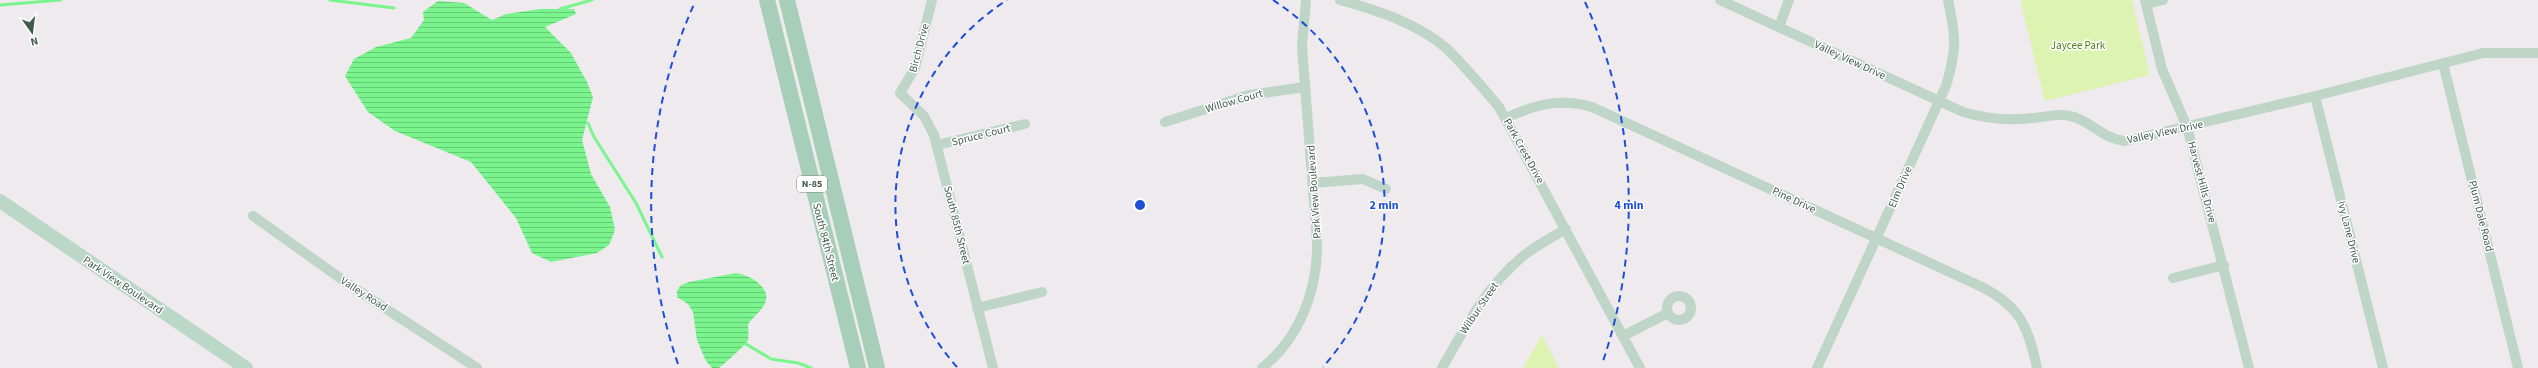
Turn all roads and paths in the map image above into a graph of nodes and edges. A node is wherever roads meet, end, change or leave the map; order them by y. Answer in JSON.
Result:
{"nodes":[{"id":1,"x":767,"y":0,"type":"edge"},
{"id":2,"x":787,"y":0,"type":"edge"},
{"id":3,"x":932,"y":0,"type":"edge"},
{"id":4,"x":1306,"y":0,"type":"edge"},
{"id":5,"x":1340,"y":0,"type":"edge"},
{"id":6,"x":1720,"y":0,"type":"edge"},
{"id":7,"x":1789,"y":0,"type":"edge"},
{"id":8,"x":1948,"y":0,"type":"edge"},
{"id":9,"x":2163,"y":0,"type":"edge"},
{"id":10,"x":2145,"y":2,"type":"edge"},
{"id":11,"x":1778,"y":27,"type":"junction"},
{"id":12,"x":2538,"y":53,"type":"edge"},
{"id":13,"x":2444,"y":63,"type":"junction"},
{"id":14,"x":1305,"y":87,"type":"junction"},
{"id":15,"x":900,"y":93,"type":"joint"},
{"id":16,"x":2315,"y":96,"type":"junction"},
{"id":17,"x":1939,"y":101,"type":"junction"},
{"id":18,"x":1506,"y":118,"type":"junction"},
{"id":19,"x":1165,"y":122,"type":"dead end"},
{"id":20,"x":1025,"y":124,"type":"dead end"},
{"id":21,"x":2188,"y":127,"type":"junction"},
{"id":22,"x":937,"y":145,"type":"junction"},
{"id":23,"x":1313,"y":183,"type":"junction"},
{"id":24,"x":1386,"y":189,"type":"dead end"},
{"id":25,"x":0,"y":201,"type":"edge"},
{"id":26,"x":253,"y":216,"type":"dead end"},
{"id":27,"x":1566,"y":229,"type":"junction"},
{"id":28,"x":1877,"y":238,"type":"junction"},
{"id":29,"x":2224,"y":265,"type":"junction"},
{"id":30,"x":2173,"y":278,"type":"dead end"},
{"id":31,"x":1042,"y":292,"type":"dead end"},
{"id":32,"x":978,"y":308,"type":"junction"},
{"id":33,"x":1668,"y":313,"type":"dead end"},
{"id":34,"x":1623,"y":336,"type":"junction"},
{"id":35,"x":1820,"y":367,"type":"edge"},
{"id":36,"x":246,"y":368,"type":"edge"},
{"id":37,"x":477,"y":368,"type":"edge"},
{"id":38,"x":858,"y":368,"type":"edge"},
{"id":39,"x":877,"y":368,"type":"edge"},
{"id":40,"x":993,"y":368,"type":"edge"},
{"id":41,"x":1262,"y":368,"type":"edge"},
{"id":42,"x":1442,"y":368,"type":"edge"},
{"id":43,"x":1640,"y":368,"type":"edge"},
{"id":44,"x":2037,"y":368,"type":"edge"},
{"id":45,"x":2249,"y":368,"type":"edge"},
{"id":46,"x":2383,"y":368,"type":"edge"},
{"id":47,"x":2518,"y":368,"type":"edge"}],
"edges":[{"from":1,"to":38,"type":"main road","name":"South 84th Street","number":"N-85"},
{"from":2,"to":39,"type":"main road","name":"South 84th Street","number":"N-85"},
{"from":3,"to":15,"type":"street","name":"Birch Drive"},
{"from":4,"to":14,"type":"street","name":"Park View Boulevard"},
{"from":5,"to":18,"type":"street","name":"Park Crest Drive"},
{"from":6,"to":11,"type":"street","name":"Valley View Drive"},
{"from":7,"to":11,"type":"street"},
{"from":8,"to":17,"type":"street","name":"Elm Drive"},
{"from":9,"to":10,"type":"street"},
{"from":10,"to":21,"type":"street","name":"Harvest Hills Drive"},
{"from":11,"to":17,"type":"street","name":"Valley View Drive"},
{"from":12,"to":13,"type":"street","name":"Valley View Drive"},
{"from":13,"to":16,"type":"street","name":"Valley View Drive"},
{"from":13,"to":47,"type":"street","name":"Plum Dale Road"},
{"from":14,"to":19,"type":"street","name":"Willow Court"},
{"from":14,"to":23,"type":"street","name":"Park View Boulevard"},
{"from":15,"to":22,"type":"street","name":"South 85th Street"},
{"from":16,"to":21,"type":"street","name":"Valley View Drive"},
{"from":16,"to":46,"type":"street","name":"Ivy Lane Drive"},
{"from":17,"to":21,"type":"street","name":"Valley View Drive"},
{"from":17,"to":28,"type":"street","name":"Elm Drive"},
{"from":18,"to":27,"type":"street","name":"Park Crest Drive"},
{"from":18,"to":28,"type":"street","name":"Pine Drive"},
{"from":20,"to":22,"type":"street","name":"Spruce Court"},
{"from":21,"to":29,"type":"street","name":"Harvest Hills Drive"},
{"from":22,"to":32,"type":"street","name":"South 85th Street"},
{"from":23,"to":24,"type":"street"},
{"from":23,"to":41,"type":"street","name":"Park View Boulevard"},
{"from":25,"to":36,"type":"street","name":"Park View Boulevard"},
{"from":26,"to":37,"type":"street","name":"Valley Road"},
{"from":27,"to":34,"type":"street","name":"Park Crest Drive"},
{"from":27,"to":42,"type":"street","name":"Wilbur Street"},
{"from":28,"to":35,"type":"street","name":"Elm Drive"},
{"from":28,"to":44,"type":"street","name":"Pine Drive"},
{"from":29,"to":30,"type":"street"},
{"from":29,"to":45,"type":"street","name":"Harvest Hills Drive"},
{"from":31,"to":32,"type":"street"},
{"from":32,"to":40,"type":"street","name":"South 85th Street"},
{"from":33,"to":34,"type":"street"},
{"from":34,"to":43,"type":"street","name":"Park Crest Drive"}]}
